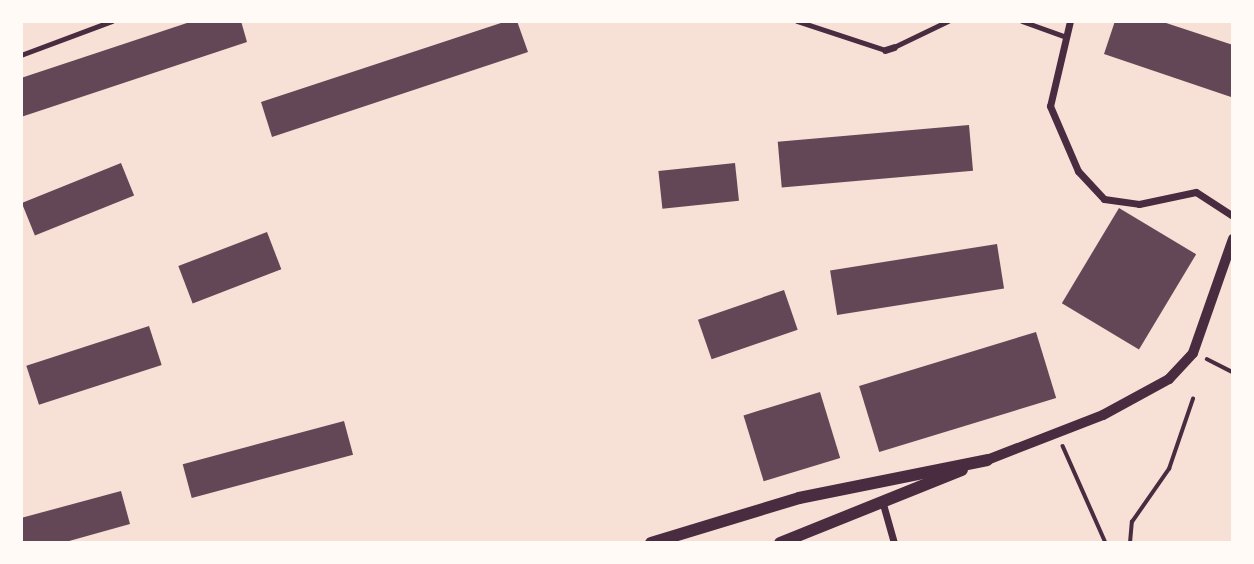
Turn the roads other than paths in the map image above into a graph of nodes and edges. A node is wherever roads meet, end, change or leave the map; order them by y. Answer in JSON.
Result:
{"nodes":[{"id":1,"x":112,"y":21,"type":"edge"},
{"id":2,"x":797,"y":21,"type":"edge"},
{"id":3,"x":948,"y":21,"type":"edge"},
{"id":4,"x":1022,"y":21,"type":"edge"},
{"id":5,"x":1070,"y":21,"type":"edge"},
{"id":6,"x":1064,"y":36,"type":"junction"},
{"id":7,"x":21,"y":55,"type":"edge"},
{"id":8,"x":1233,"y":216,"type":"edge"},
{"id":9,"x":1233,"y":239,"type":"edge"},
{"id":10,"x":987,"y":460,"type":"junction"},
{"id":11,"x":883,"y":504,"type":"junction"},
{"id":12,"x":651,"y":543,"type":"edge"},
{"id":13,"x":780,"y":543,"type":"edge"},
{"id":14,"x":894,"y":543,"type":"edge"}],
"edges":[{"from":1,"to":7,"type":"lane"},
{"from":2,"to":3,"type":"lane"},
{"from":4,"to":6,"type":"lane"},
{"from":5,"to":6,"type":"street"},
{"from":6,"to":8,"type":"street"},
{"from":9,"to":10,"type":"street"},
{"from":10,"to":11,"type":"main road"},
{"from":10,"to":12,"type":"main road"},
{"from":11,"to":13,"type":"main road"},
{"from":11,"to":14,"type":"street"}]}
